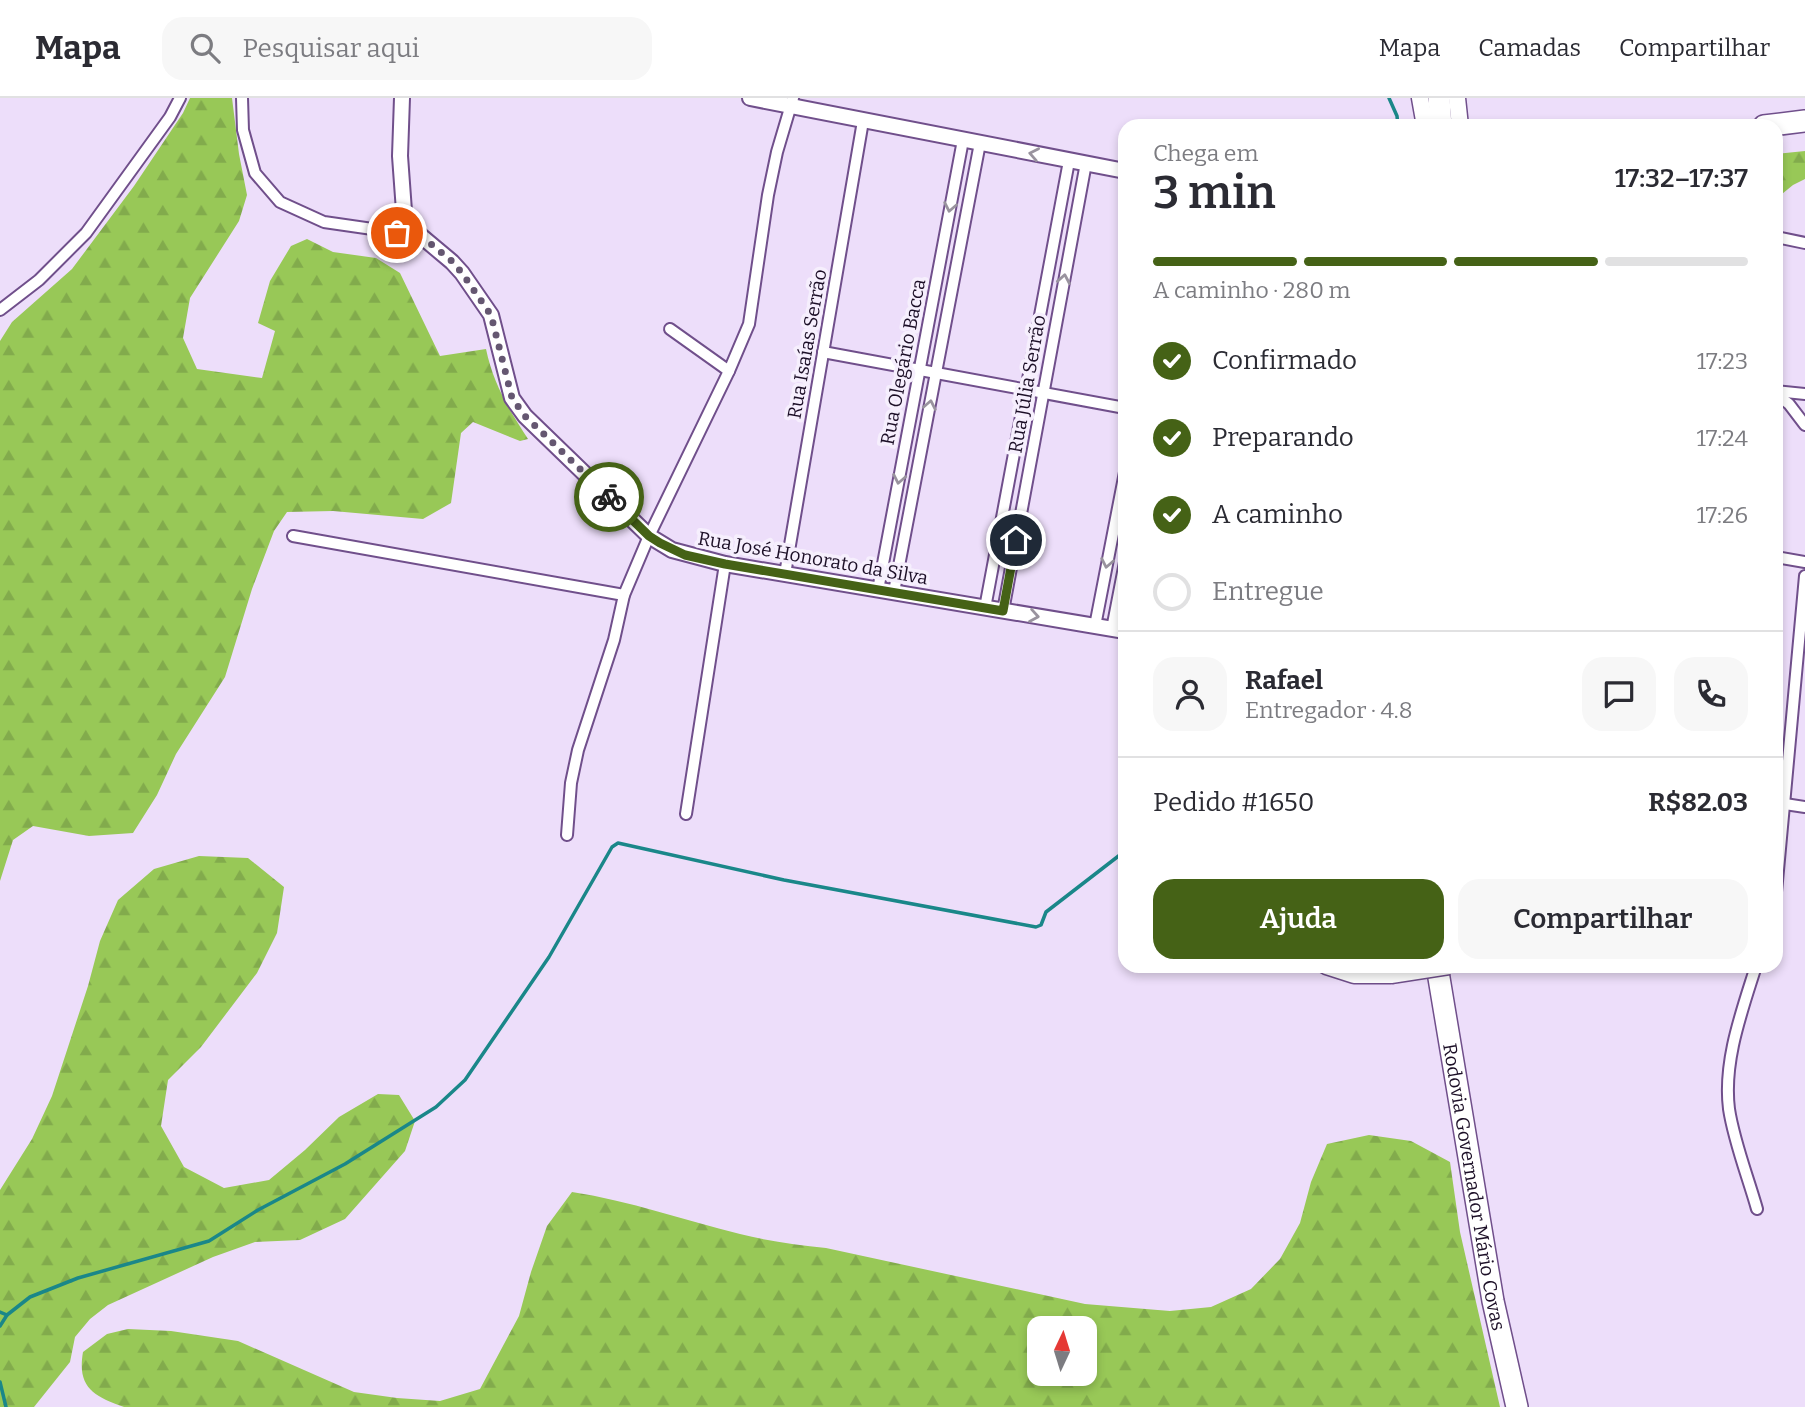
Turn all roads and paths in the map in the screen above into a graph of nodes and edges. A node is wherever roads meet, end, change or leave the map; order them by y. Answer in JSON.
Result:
{"nodes":[{"id":1,"x":180,"y":98,"type":"edge"},
{"id":2,"x":243,"y":98,"type":"edge"},
{"id":3,"x":402,"y":98,"type":"edge"},
{"id":4,"x":750,"y":98,"type":"edge"},
{"id":5,"x":1419,"y":98,"type":"edge"},
{"id":6,"x":1439,"y":98,"type":"edge"},
{"id":7,"x":1457,"y":98,"type":"edge"},
{"id":8,"x":792,"y":102,"type":"edge"},
{"id":9,"x":1424,"y":119,"type":"edge"},
{"id":10,"x":1440,"y":119,"type":"edge"},
{"id":11,"x":1459,"y":119,"type":"edge"},
{"id":12,"x":863,"y":121,"type":"junction"},
{"id":13,"x":1805,"y":121,"type":"edge"},
{"id":14,"x":1783,"y":124,"type":"edge"},
{"id":15,"x":963,"y":140,"type":"junction"},
{"id":16,"x":980,"y":143,"type":"junction"},
{"id":17,"x":1069,"y":161,"type":"junction"},
{"id":18,"x":1086,"y":163,"type":"junction"},
{"id":19,"x":1118,"y":170,"type":"edge"},
{"id":20,"x":421,"y":236,"type":"junction"},
{"id":21,"x":1783,"y":238,"type":"edge"},
{"id":22,"x":1805,"y":243,"type":"edge"},
{"id":23,"x":0,"y":310,"type":"edge"},
{"id":24,"x":670,"y":329,"type":"dead end"},
{"id":25,"x":823,"y":352,"type":"junction"},
{"id":26,"x":919,"y":370,"type":"junction"},
{"id":27,"x":729,"y":371,"type":"junction"},
{"id":28,"x":936,"y":373,"type":"junction"},
{"id":29,"x":1026,"y":390,"type":"junction"},
{"id":30,"x":1783,"y":392,"type":"edge"},
{"id":31,"x":1043,"y":393,"type":"junction"},
{"id":32,"x":1805,"y":394,"type":"edge"},
{"id":33,"x":1783,"y":398,"type":"edge"},
{"id":34,"x":1118,"y":407,"type":"edge"},
{"id":35,"x":1805,"y":425,"type":"edge"},
{"id":36,"x":1007,"y":490,"type":"junction"},
{"id":37,"x":1025,"y":493,"type":"junction"},
{"id":38,"x":1118,"y":508,"type":"edge"},
{"id":39,"x":293,"y":536,"type":"dead end"},
{"id":40,"x":649,"y":536,"type":"junction"},
{"id":41,"x":1783,"y":558,"type":"edge"},
{"id":42,"x":1805,"y":562,"type":"edge"},
{"id":43,"x":725,"y":564,"type":"junction"},
{"id":44,"x":785,"y":574,"type":"junction"},
{"id":45,"x":1805,"y":576,"type":"edge"},
{"id":46,"x":878,"y":590,"type":"junction"},
{"id":47,"x":894,"y":592,"type":"junction"},
{"id":48,"x":624,"y":595,"type":"junction"},
{"id":49,"x":985,"y":608,"type":"junction"},
{"id":50,"x":1003,"y":611,"type":"junction"},
{"id":51,"x":1095,"y":626,"type":"junction"},
{"id":52,"x":1118,"y":630,"type":"edge"},
{"id":53,"x":1792,"y":716,"type":"junction"},
{"id":54,"x":1805,"y":718,"type":"edge"},
{"id":55,"x":1783,"y":742,"type":"edge"},
{"id":56,"x":1790,"y":744,"type":"junction"},
{"id":57,"x":1785,"y":804,"type":"junction"},
{"id":58,"x":1805,"y":807,"type":"edge"},
{"id":59,"x":686,"y":814,"type":"dead end"},
{"id":60,"x":1783,"y":824,"type":"edge"},
{"id":61,"x":567,"y":835,"type":"dead end"},
{"id":62,"x":1348,"y":973,"type":"edge"},
{"id":63,"x":1377,"y":973,"type":"edge"},
{"id":64,"x":1405,"y":973,"type":"edge"},
{"id":65,"x":1438,"y":973,"type":"edge"},
{"id":66,"x":1447,"y":973,"type":"edge"},
{"id":67,"x":1754,"y":973,"type":"edge"},
{"id":68,"x":1387,"y":976,"type":"junction"},
{"id":69,"x":1448,"y":1031,"type":"junction"},
{"id":70,"x":1757,"y":1209,"type":"dead end"},
{"id":71,"x":1517,"y":1407,"type":"edge"}],
"edges":[{"from":1,"to":23,"type":"street"},
{"from":2,"to":20,"type":"street"},
{"from":3,"to":20,"type":"street","name":"Rua José Honorato da Silva"},
{"from":4,"to":8,"type":"street"},
{"from":5,"to":9,"type":"main road"},
{"from":6,"to":10,"type":"highway"},
{"from":7,"to":11,"type":"main road"},
{"from":8,"to":12,"type":"street"},
{"from":8,"to":27,"type":"street"},
{"from":12,"to":15,"type":"street"},
{"from":12,"to":25,"type":"street","name":"Rua Isaías Serrão"},
{"from":13,"to":14,"type":"highway"},
{"from":15,"to":16,"type":"street"},
{"from":15,"to":26,"type":"street","name":"Rua Olegário Bacca","one_way":true},
{"from":17,"to":16,"type":"street","one_way":true},
{"from":16,"to":28,"type":"street","name":"Rua Olegário Bacca"},
{"from":17,"to":18,"type":"street"},
{"from":17,"to":29,"type":"street","name":"Rua Júlia Serrão"},
{"from":18,"to":19,"type":"street"},
{"from":31,"to":18,"type":"street","name":"Rua Júlia Serrão","one_way":true},
{"from":20,"to":40,"type":"street","name":"Rua José Honorato da Silva"},
{"from":21,"to":22,"type":"street"},
{"from":24,"to":27,"type":"street"},
{"from":25,"to":26,"type":"street"},
{"from":25,"to":44,"type":"street","name":"Rua Isaías Serrão"},
{"from":26,"to":28,"type":"street"},
{"from":26,"to":46,"type":"street","name":"Rua Olegário Bacca","one_way":true},
{"from":27,"to":40,"type":"street"},
{"from":28,"to":29,"type":"street"},
{"from":47,"to":28,"type":"street","name":"Rua Olegário Bacca","one_way":true},
{"from":29,"to":31,"type":"street"},
{"from":29,"to":36,"type":"street","name":"Rua Júlia Serrão"},
{"from":30,"to":32,"type":"street"},
{"from":31,"to":34,"type":"street"},
{"from":31,"to":37,"type":"street","name":"Rua Júlia Serrão"},
{"from":33,"to":35,"type":"street"},
{"from":36,"to":37,"type":"street"},
{"from":36,"to":49,"type":"street","name":"Rua Júlia Serrão"},
{"from":37,"to":50,"type":"street","name":"Rua Júlia Serrão"},
{"from":38,"to":51,"type":"street","one_way":true},
{"from":39,"to":48,"type":"street"},
{"from":40,"to":43,"type":"street","name":"Rua José Honorato da Silva"},
{"from":40,"to":48,"type":"street"},
{"from":41,"to":42,"type":"street"},
{"from":43,"to":44,"type":"street","name":"Rua José Honorato da Silva"},
{"from":43,"to":59,"type":"street"},
{"from":44,"to":46,"type":"street","name":"Rua José Honorato da Silva"},
{"from":45,"to":53,"type":"street"},
{"from":46,"to":47,"type":"street","name":"Rua José Honorato da Silva"},
{"from":47,"to":49,"type":"street","name":"Rua José Honorato da Silva"},
{"from":48,"to":61,"type":"street"},
{"from":49,"to":50,"type":"street","name":"Rua José Honorato da Silva"},
{"from":50,"to":51,"type":"street","name":"Rua José Honorato da Silva","one_way":true},
{"from":51,"to":52,"type":"street","name":"Rua José Honorato da Silva"},
{"from":53,"to":54,"type":"street"},
{"from":53,"to":56,"type":"street"},
{"from":55,"to":56,"type":"street"},
{"from":56,"to":57,"type":"street"},
{"from":57,"to":58,"type":"street"},
{"from":57,"to":60,"type":"street"},
{"from":62,"to":68,"type":"main road"},
{"from":63,"to":68,"type":"main road"},
{"from":64,"to":68,"type":"main road","bridge":true},
{"from":65,"to":69,"type":"highway","name":"Rodovia Governador Mário Covas"},
{"from":66,"to":69,"type":"highway"},
{"from":67,"to":70,"type":"street"},
{"from":69,"to":71,"type":"highway","name":"Rodovia Governador Mário Covas"}]}
